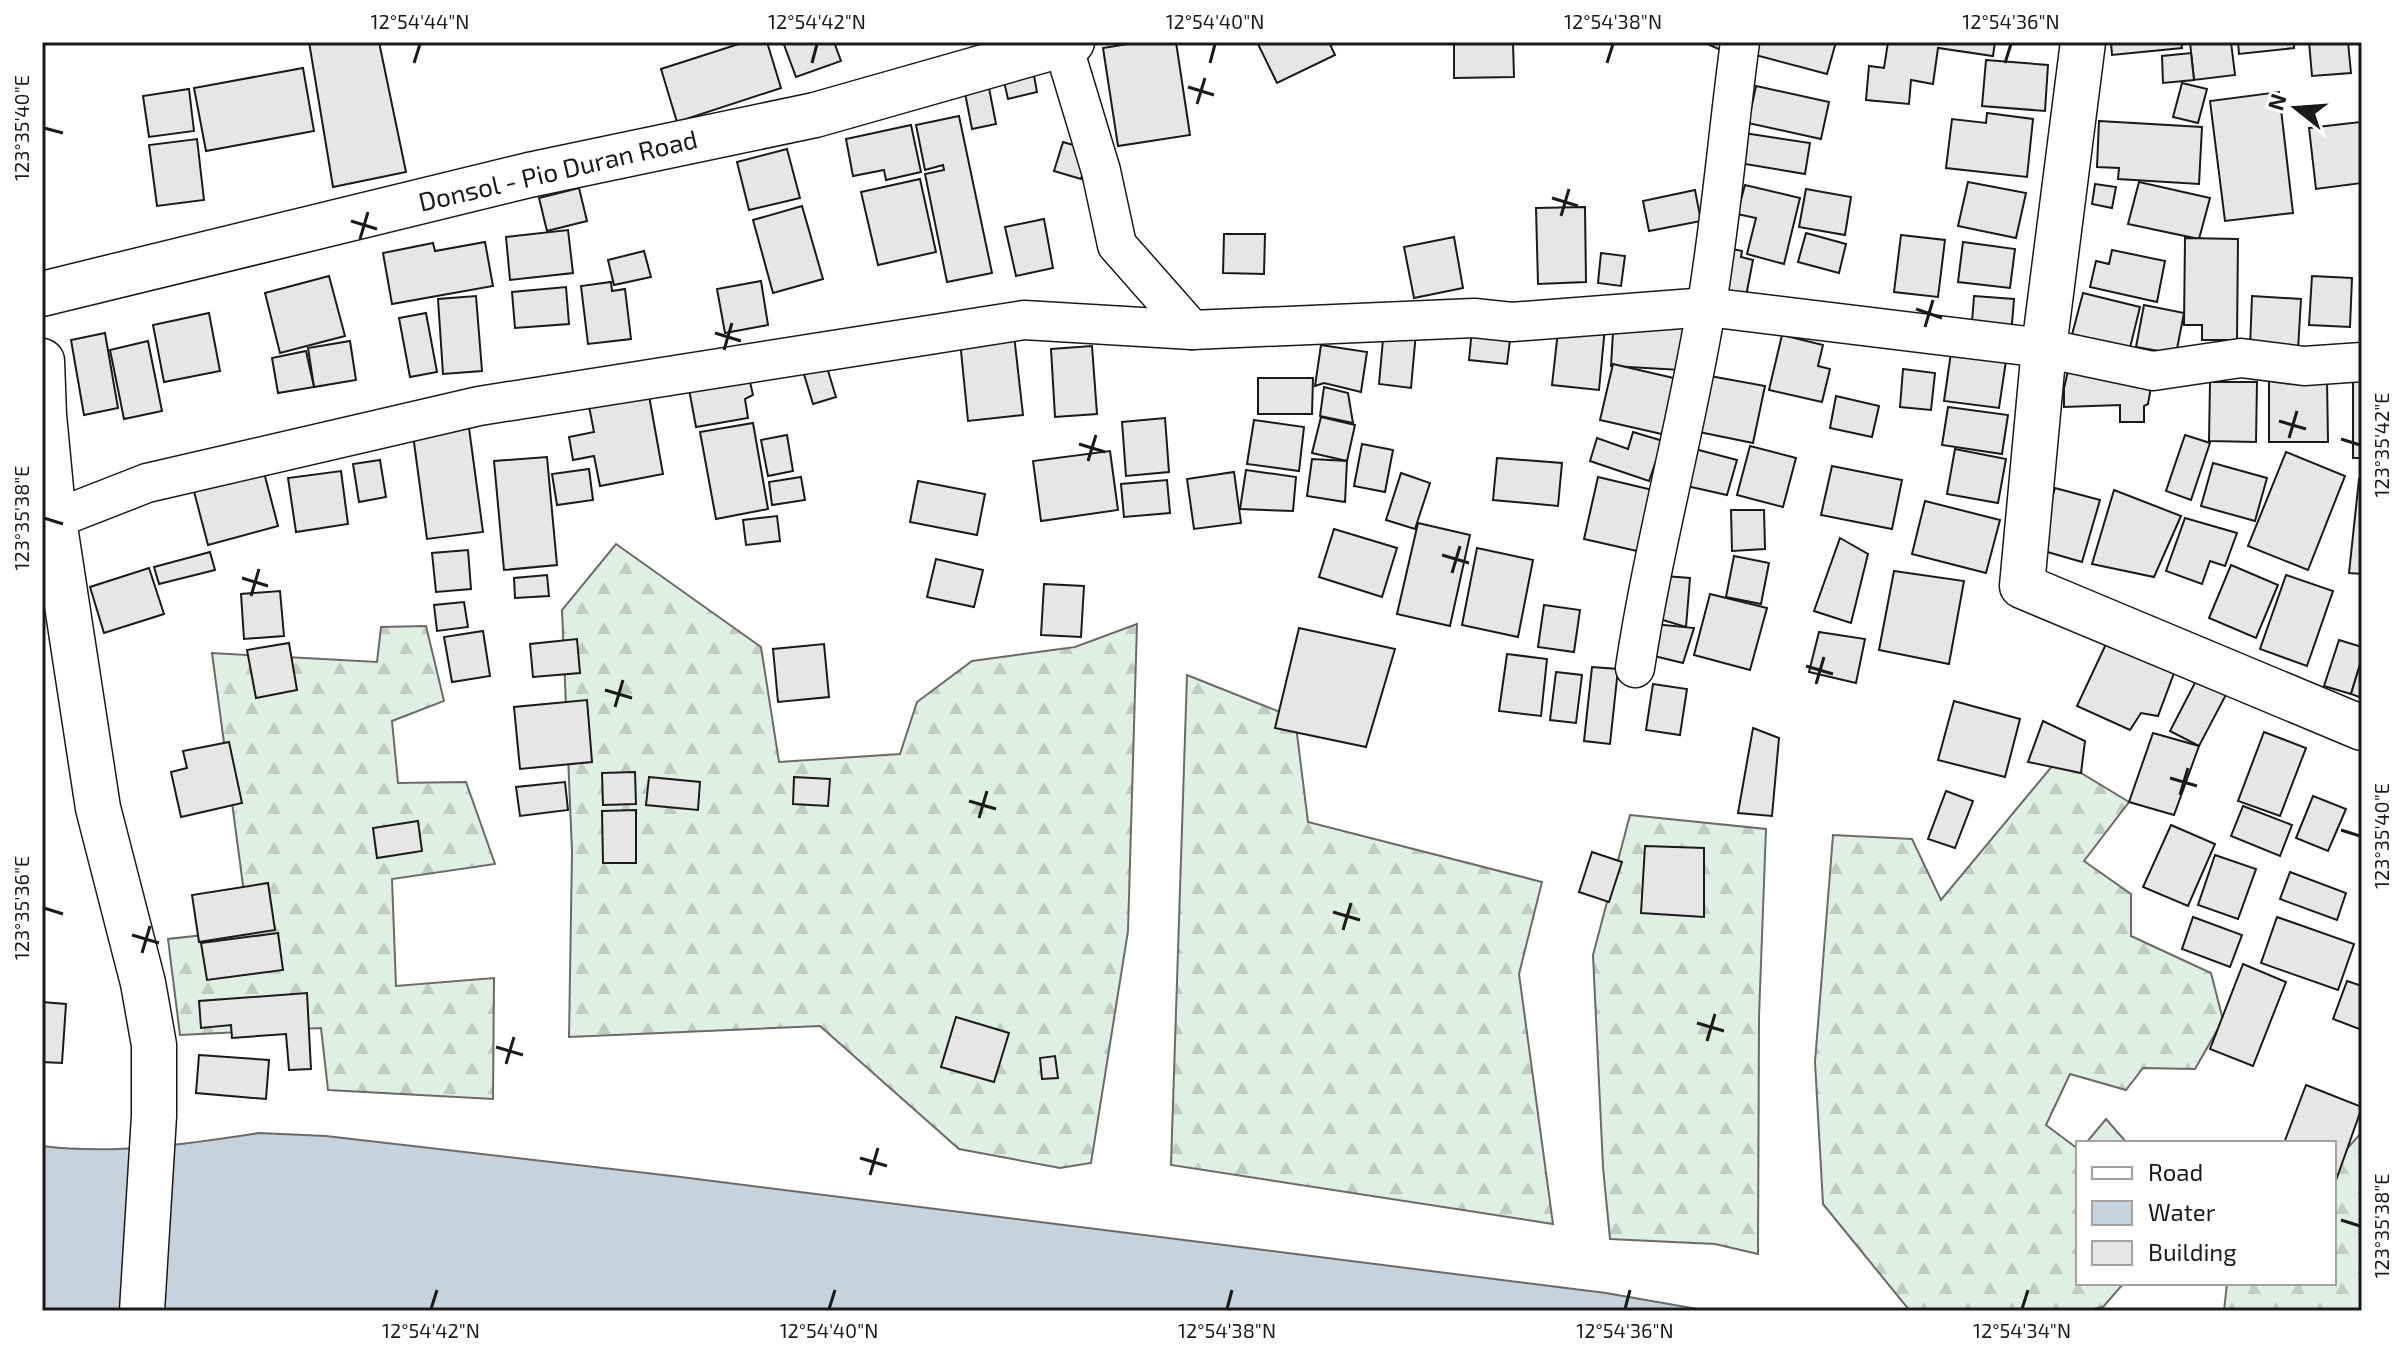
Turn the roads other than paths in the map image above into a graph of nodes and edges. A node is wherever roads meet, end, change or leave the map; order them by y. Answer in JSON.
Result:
{"nodes":[{"id":1,"x":1740,"y":42,"type":"edge"},
{"id":2,"x":2083,"y":42,"type":"edge"},
{"id":3,"x":1066,"y":43,"type":"edge"},
{"id":4,"x":42,"y":294,"type":"edge"},
{"id":5,"x":1707,"y":307,"type":"junction"},
{"id":6,"x":1192,"y":330,"type":"junction"},
{"id":7,"x":2044,"y":348,"type":"junction"},
{"id":8,"x":42,"y":361,"type":"edge"},
{"id":9,"x":2362,"y":362,"type":"edge"},
{"id":10,"x":48,"y":522,"type":"edge"},
{"id":11,"x":1635,"y":668,"type":"dead end"},
{"id":12,"x":2362,"y":728,"type":"edge"},
{"id":13,"x":142,"y":1311,"type":"edge"}],
"edges":[{"from":1,"to":5,"type":"street"},
{"from":2,"to":7,"type":"main road"},
{"from":3,"to":4,"type":"main road","name":"Donsol - Pio Duran Road"},
{"from":3,"to":6,"type":"street"},
{"from":5,"to":6,"type":"street"},
{"from":5,"to":7,"type":"street"},
{"from":5,"to":11,"type":"street"},
{"from":6,"to":10,"type":"street"},
{"from":7,"to":9,"type":"street"},
{"from":7,"to":12,"type":"main road"},
{"from":8,"to":10,"type":"main road"},
{"from":10,"to":13,"type":"main road"}]}
